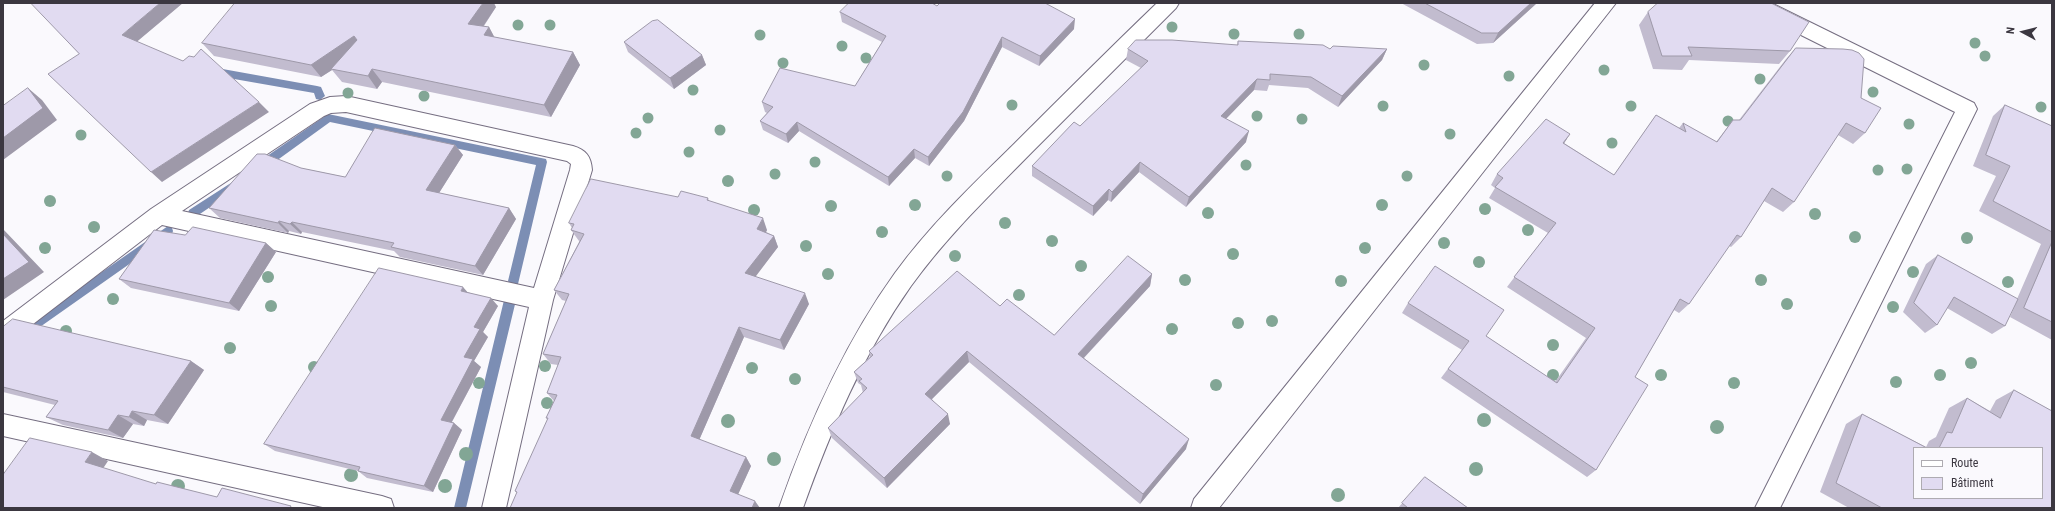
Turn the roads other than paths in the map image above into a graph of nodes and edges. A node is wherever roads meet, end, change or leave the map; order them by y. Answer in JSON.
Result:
{"nodes":[{"id":1,"x":1169,"y":3,"type":"edge"},
{"id":2,"x":1606,"y":3,"type":"edge"},
{"id":3,"x":1754,"y":3,"type":"edge"},
{"id":4,"x":159,"y":215,"type":"junction"},
{"id":5,"x":542,"y":300,"type":"junction"},
{"id":6,"x":3,"y":334,"type":"edge"},
{"id":7,"x":3,"y":425,"type":"edge"},
{"id":8,"x":382,"y":508,"type":"edge"},
{"id":9,"x":494,"y":508,"type":"edge"},
{"id":10,"x":791,"y":508,"type":"edge"},
{"id":11,"x":1204,"y":508,"type":"edge"},
{"id":12,"x":1767,"y":508,"type":"edge"}],
"edges":[{"from":1,"to":10,"type":"street"},
{"from":2,"to":11,"type":"street"},
{"from":3,"to":12,"type":"street"},
{"from":4,"to":5,"type":"street"},
{"from":4,"to":5,"type":"street"},
{"from":4,"to":6,"type":"street"},
{"from":5,"to":9,"type":"street"},
{"from":7,"to":8,"type":"street"}]}
